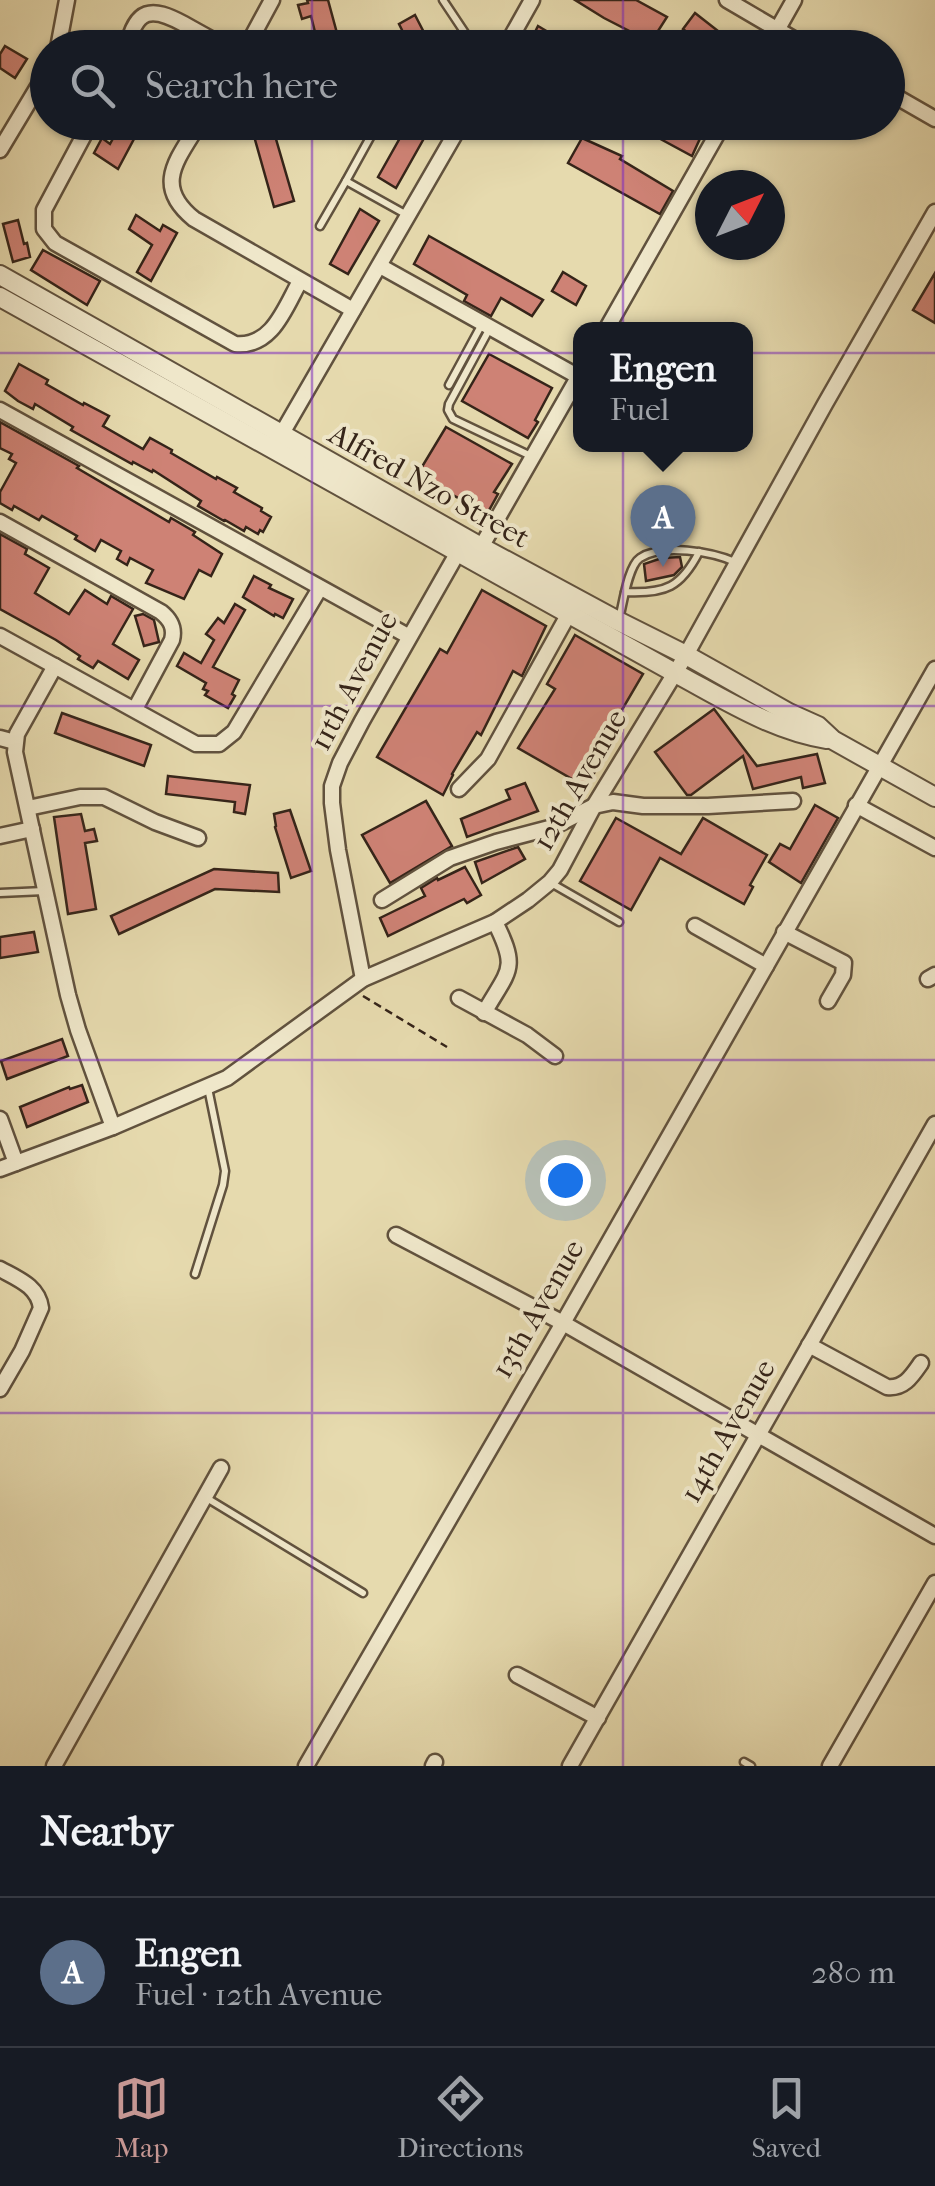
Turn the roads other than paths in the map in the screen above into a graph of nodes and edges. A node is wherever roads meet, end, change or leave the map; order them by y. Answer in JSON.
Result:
{"nodes":[{"id":1,"x":67,"y":0,"type":"edge"},
{"id":2,"x":272,"y":0,"type":"edge"},
{"id":3,"x":443,"y":0,"type":"edge"},
{"id":4,"x":532,"y":0,"type":"edge"},
{"id":5,"x":727,"y":0,"type":"edge"},
{"id":6,"x":794,"y":0,"type":"edge"},
{"id":7,"x":777,"y":29,"type":"joint"},
{"id":8,"x":61,"y":30,"type":"edge"},
{"id":9,"x":134,"y":30,"type":"edge"},
{"id":10,"x":195,"y":30,"type":"edge"},
{"id":11,"x":256,"y":30,"type":"edge"},
{"id":12,"x":463,"y":30,"type":"edge"},
{"id":13,"x":515,"y":30,"type":"edge"},
{"id":14,"x":30,"y":100,"type":"edge"},
{"id":15,"x":905,"y":102,"type":"edge"},
{"id":16,"x":935,"y":119,"type":"edge"},
{"id":17,"x":81,"y":140,"type":"edge"},
{"id":18,"x":190,"y":140,"type":"edge"},
{"id":19,"x":369,"y":140,"type":"edge"},
{"id":20,"x":449,"y":140,"type":"edge"},
{"id":21,"x":714,"y":140,"type":"edge"},
{"id":22,"x":0,"y":150,"type":"edge"},
{"id":23,"x":346,"y":181,"type":"junction"},
{"id":24,"x":935,"y":212,"type":"edge"},
{"id":25,"x":408,"y":216,"type":"junction"},
{"id":26,"x":320,"y":226,"type":"dead end"},
{"id":27,"x":380,"y":266,"type":"junction"},
{"id":28,"x":0,"y":275,"type":"edge"},
{"id":29,"x":300,"y":281,"type":"junction"},
{"id":30,"x":0,"y":297,"type":"edge"},
{"id":31,"x":353,"y":310,"type":"junction"},
{"id":32,"x":611,"y":322,"type":"edge"},
{"id":33,"x":487,"y":325,"type":"junction"},
{"id":34,"x":573,"y":371,"type":"edge"},
{"id":35,"x":449,"y":385,"type":"dead end"},
{"id":36,"x":573,"y":387,"type":"edge"},
{"id":37,"x":0,"y":410,"type":"edge"},
{"id":38,"x":278,"y":441,"type":"junction"},
{"id":39,"x":533,"y":457,"type":"junction"},
{"id":40,"x":0,"y":522,"type":"edge"},
{"id":41,"x":469,"y":550,"type":"junction"},
{"id":42,"x":700,"y":552,"type":"junction"},
{"id":43,"x":737,"y":563,"type":"junction"},
{"id":44,"x":320,"y":588,"type":"junction"},
{"id":45,"x":626,"y":592,"type":"junction"},
{"id":46,"x":572,"y":607,"type":"junction"},
{"id":47,"x":614,"y":629,"type":"junction"},
{"id":48,"x":0,"y":636,"type":"edge"},
{"id":49,"x":408,"y":636,"type":"junction"},
{"id":50,"x":686,"y":655,"type":"junction"},
{"id":51,"x":55,"y":666,"type":"junction"},
{"id":52,"x":935,"y":669,"type":"edge"},
{"id":53,"x":674,"y":673,"type":"junction"},
{"id":54,"x":135,"y":710,"type":"junction"},
{"id":55,"x":7,"y":740,"type":"edge"},
{"id":56,"x":833,"y":740,"type":"junction"},
{"id":57,"x":878,"y":766,"type":"junction"},
{"id":58,"x":459,"y":789,"type":"dead end"},
{"id":59,"x":935,"y":797,"type":"edge"},
{"id":60,"x":793,"y":801,"type":"dead end"},
{"id":61,"x":856,"y":805,"type":"junction"},
{"id":62,"x":594,"y":806,"type":"junction"},
{"id":63,"x":28,"y":808,"type":"junction"},
{"id":64,"x":32,"y":829,"type":"junction"},
{"id":65,"x":0,"y":836,"type":"edge"},
{"id":66,"x":198,"y":838,"type":"dead end"},
{"id":67,"x":935,"y":848,"type":"edge"},
{"id":68,"x":550,"y":882,"type":"junction"},
{"id":69,"x":46,"y":891,"type":"junction"},
{"id":70,"x":0,"y":893,"type":"edge"},
{"id":71,"x":382,"y":900,"type":"dead end"},
{"id":72,"x":495,"y":922,"type":"junction"},
{"id":73,"x":618,"y":922,"type":"dead end"},
{"id":74,"x":695,"y":926,"type":"dead end"},
{"id":75,"x":784,"y":932,"type":"junction"},
{"id":76,"x":766,"y":966,"type":"junction"},
{"id":77,"x":363,"y":979,"type":"junction"},
{"id":78,"x":458,"y":998,"type":"dead end"},
{"id":79,"x":828,"y":1001,"type":"dead end"},
{"id":80,"x":484,"y":1012,"type":"junction"},
{"id":81,"x":555,"y":1056,"type":"dead end"},
{"id":82,"x":208,"y":1087,"type":"junction"},
{"id":83,"x":0,"y":1119,"type":"edge"},
{"id":84,"x":935,"y":1124,"type":"edge"},
{"id":85,"x":113,"y":1127,"type":"junction"},
{"id":86,"x":16,"y":1163,"type":"junction"},
{"id":87,"x":0,"y":1169,"type":"edge"},
{"id":88,"x":396,"y":1236,"type":"dead end"},
{"id":89,"x":0,"y":1270,"type":"edge"},
{"id":90,"x":194,"y":1274,"type":"dead end"},
{"id":91,"x":562,"y":1323,"type":"junction"},
{"id":92,"x":809,"y":1345,"type":"junction"},
{"id":93,"x":921,"y":1363,"type":"dead end"},
{"id":94,"x":0,"y":1389,"type":"edge"},
{"id":95,"x":758,"y":1435,"type":"junction"},
{"id":96,"x":220,"y":1468,"type":"dead end"},
{"id":97,"x":204,"y":1496,"type":"junction"},
{"id":98,"x":935,"y":1536,"type":"edge"},
{"id":99,"x":935,"y":1583,"type":"edge"},
{"id":100,"x":363,"y":1593,"type":"dead end"},
{"id":101,"x":517,"y":1675,"type":"dead end"},
{"id":102,"x":598,"y":1718,"type":"junction"},
{"id":103,"x":54,"y":1766,"type":"edge"},
{"id":104,"x":306,"y":1766,"type":"edge"},
{"id":105,"x":570,"y":1766,"type":"edge"},
{"id":106,"x":830,"y":1766,"type":"edge"}],
"edges":[{"from":1,"to":8,"type":"street"},
{"from":2,"to":11,"type":"street"},
{"from":3,"to":12,"type":"lane"},
{"from":4,"to":13,"type":"street"},
{"from":5,"to":7,"type":"street"},
{"from":6,"to":7,"type":"street"},
{"from":9,"to":10,"type":"street"},
{"from":14,"to":22,"type":"street"},
{"from":15,"to":16,"type":"street"},
{"from":17,"to":29,"type":"street"},
{"from":18,"to":29,"type":"street"},
{"from":19,"to":23,"type":"lane"},
{"from":20,"to":25,"type":"street"},
{"from":21,"to":32,"type":"street"},
{"from":23,"to":25,"type":"lane"},
{"from":23,"to":26,"type":"lane"},
{"from":24,"to":43,"type":"street","name":"12th Avenue"},
{"from":25,"to":27,"type":"street"},
{"from":27,"to":31,"type":"street"},
{"from":27,"to":33,"type":"street"},
{"from":28,"to":38,"type":"street","name":"Alfred Nzo Street"},
{"from":29,"to":31,"type":"street"},
{"from":30,"to":38,"type":"street","name":"Alfred Nzo Street"},
{"from":31,"to":38,"type":"street"},
{"from":33,"to":34,"type":"street"},
{"from":33,"to":35,"type":"lane"},
{"from":33,"to":39,"type":"lane"},
{"from":36,"to":39,"type":"street","name":"11th Avenue"},
{"from":37,"to":44,"type":"street"},
{"from":38,"to":41,"type":"street","name":"Alfred Nzo Street"},
{"from":39,"to":41,"type":"street","name":"11th Avenue"},
{"from":40,"to":54,"type":"street"},
{"from":41,"to":46,"type":"street","name":"Alfred Nzo Street"},
{"from":41,"to":49,"type":"street","name":"11th Avenue"},
{"from":42,"to":43,"type":"lane"},
{"from":42,"to":45,"type":"lane"},
{"from":42,"to":45,"type":"lane"},
{"from":43,"to":50,"type":"street","name":"12th Avenue"},
{"from":44,"to":49,"type":"street"},
{"from":44,"to":54,"type":"street"},
{"from":45,"to":47,"type":"lane"},
{"from":46,"to":47,"type":"street","name":"Alfred Nzo Street"},
{"from":46,"to":58,"type":"street"},
{"from":47,"to":50,"type":"street","name":"Alfred Nzo Street"},
{"from":47,"to":53,"type":"street","name":"Alfred Nzo Street"},
{"from":48,"to":51,"type":"street"},
{"from":49,"to":77,"type":"street","name":"11th Avenue"},
{"from":50,"to":53,"type":"street","name":"12th Avenue"},
{"from":50,"to":56,"type":"street","name":"Alfred Nzo Street"},
{"from":51,"to":54,"type":"street"},
{"from":51,"to":55,"type":"street"},
{"from":52,"to":57,"type":"street","name":"13th Avenue"},
{"from":53,"to":56,"type":"street","name":"Alfred Nzo Street"},
{"from":53,"to":62,"type":"street","name":"12th Avenue"},
{"from":55,"to":63,"type":"street"},
{"from":56,"to":57,"type":"street","name":"Alfred Nzo Street"},
{"from":57,"to":59,"type":"street","name":"Alfred Nzo Street"},
{"from":57,"to":61,"type":"street","name":"13th Avenue"},
{"from":60,"to":62,"type":"street"},
{"from":61,"to":67,"type":"street"},
{"from":61,"to":75,"type":"street","name":"13th Avenue"},
{"from":62,"to":68,"type":"street","name":"12th Avenue"},
{"from":62,"to":71,"type":"street"},
{"from":63,"to":64,"type":"street"},
{"from":63,"to":66,"type":"street"},
{"from":64,"to":65,"type":"street"},
{"from":64,"to":69,"type":"street"},
{"from":68,"to":72,"type":"street","name":"12th Avenue"},
{"from":68,"to":73,"type":"lane"},
{"from":69,"to":70,"type":"lane"},
{"from":69,"to":85,"type":"street"},
{"from":72,"to":77,"type":"street","name":"12th Avenue"},
{"from":72,"to":80,"type":"street"},
{"from":74,"to":76,"type":"street"},
{"from":75,"to":76,"type":"street","name":"13th Avenue"},
{"from":75,"to":79,"type":"street"},
{"from":76,"to":91,"type":"street","name":"13th Avenue"},
{"from":77,"to":82,"type":"street","name":"12th Avenue"},
{"from":78,"to":80,"type":"street"},
{"from":80,"to":81,"type":"street"},
{"from":82,"to":85,"type":"street","name":"12th Avenue"},
{"from":82,"to":90,"type":"lane"},
{"from":83,"to":86,"type":"street"},
{"from":84,"to":92,"type":"street","name":"14th Avenue"},
{"from":85,"to":86,"type":"street","name":"12th Avenue"},
{"from":86,"to":87,"type":"street","name":"12th Avenue"},
{"from":88,"to":91,"type":"street"},
{"from":89,"to":94,"type":"street"},
{"from":91,"to":95,"type":"street"},
{"from":91,"to":104,"type":"street","name":"13th Avenue"},
{"from":92,"to":93,"type":"street"},
{"from":92,"to":95,"type":"street","name":"14th Avenue"},
{"from":95,"to":98,"type":"street"},
{"from":95,"to":102,"type":"street","name":"14th Avenue"},
{"from":96,"to":97,"type":"street"},
{"from":97,"to":100,"type":"lane"},
{"from":97,"to":103,"type":"street"},
{"from":99,"to":106,"type":"street"},
{"from":101,"to":102,"type":"street"},
{"from":102,"to":105,"type":"street","name":"14th Avenue"}]}
